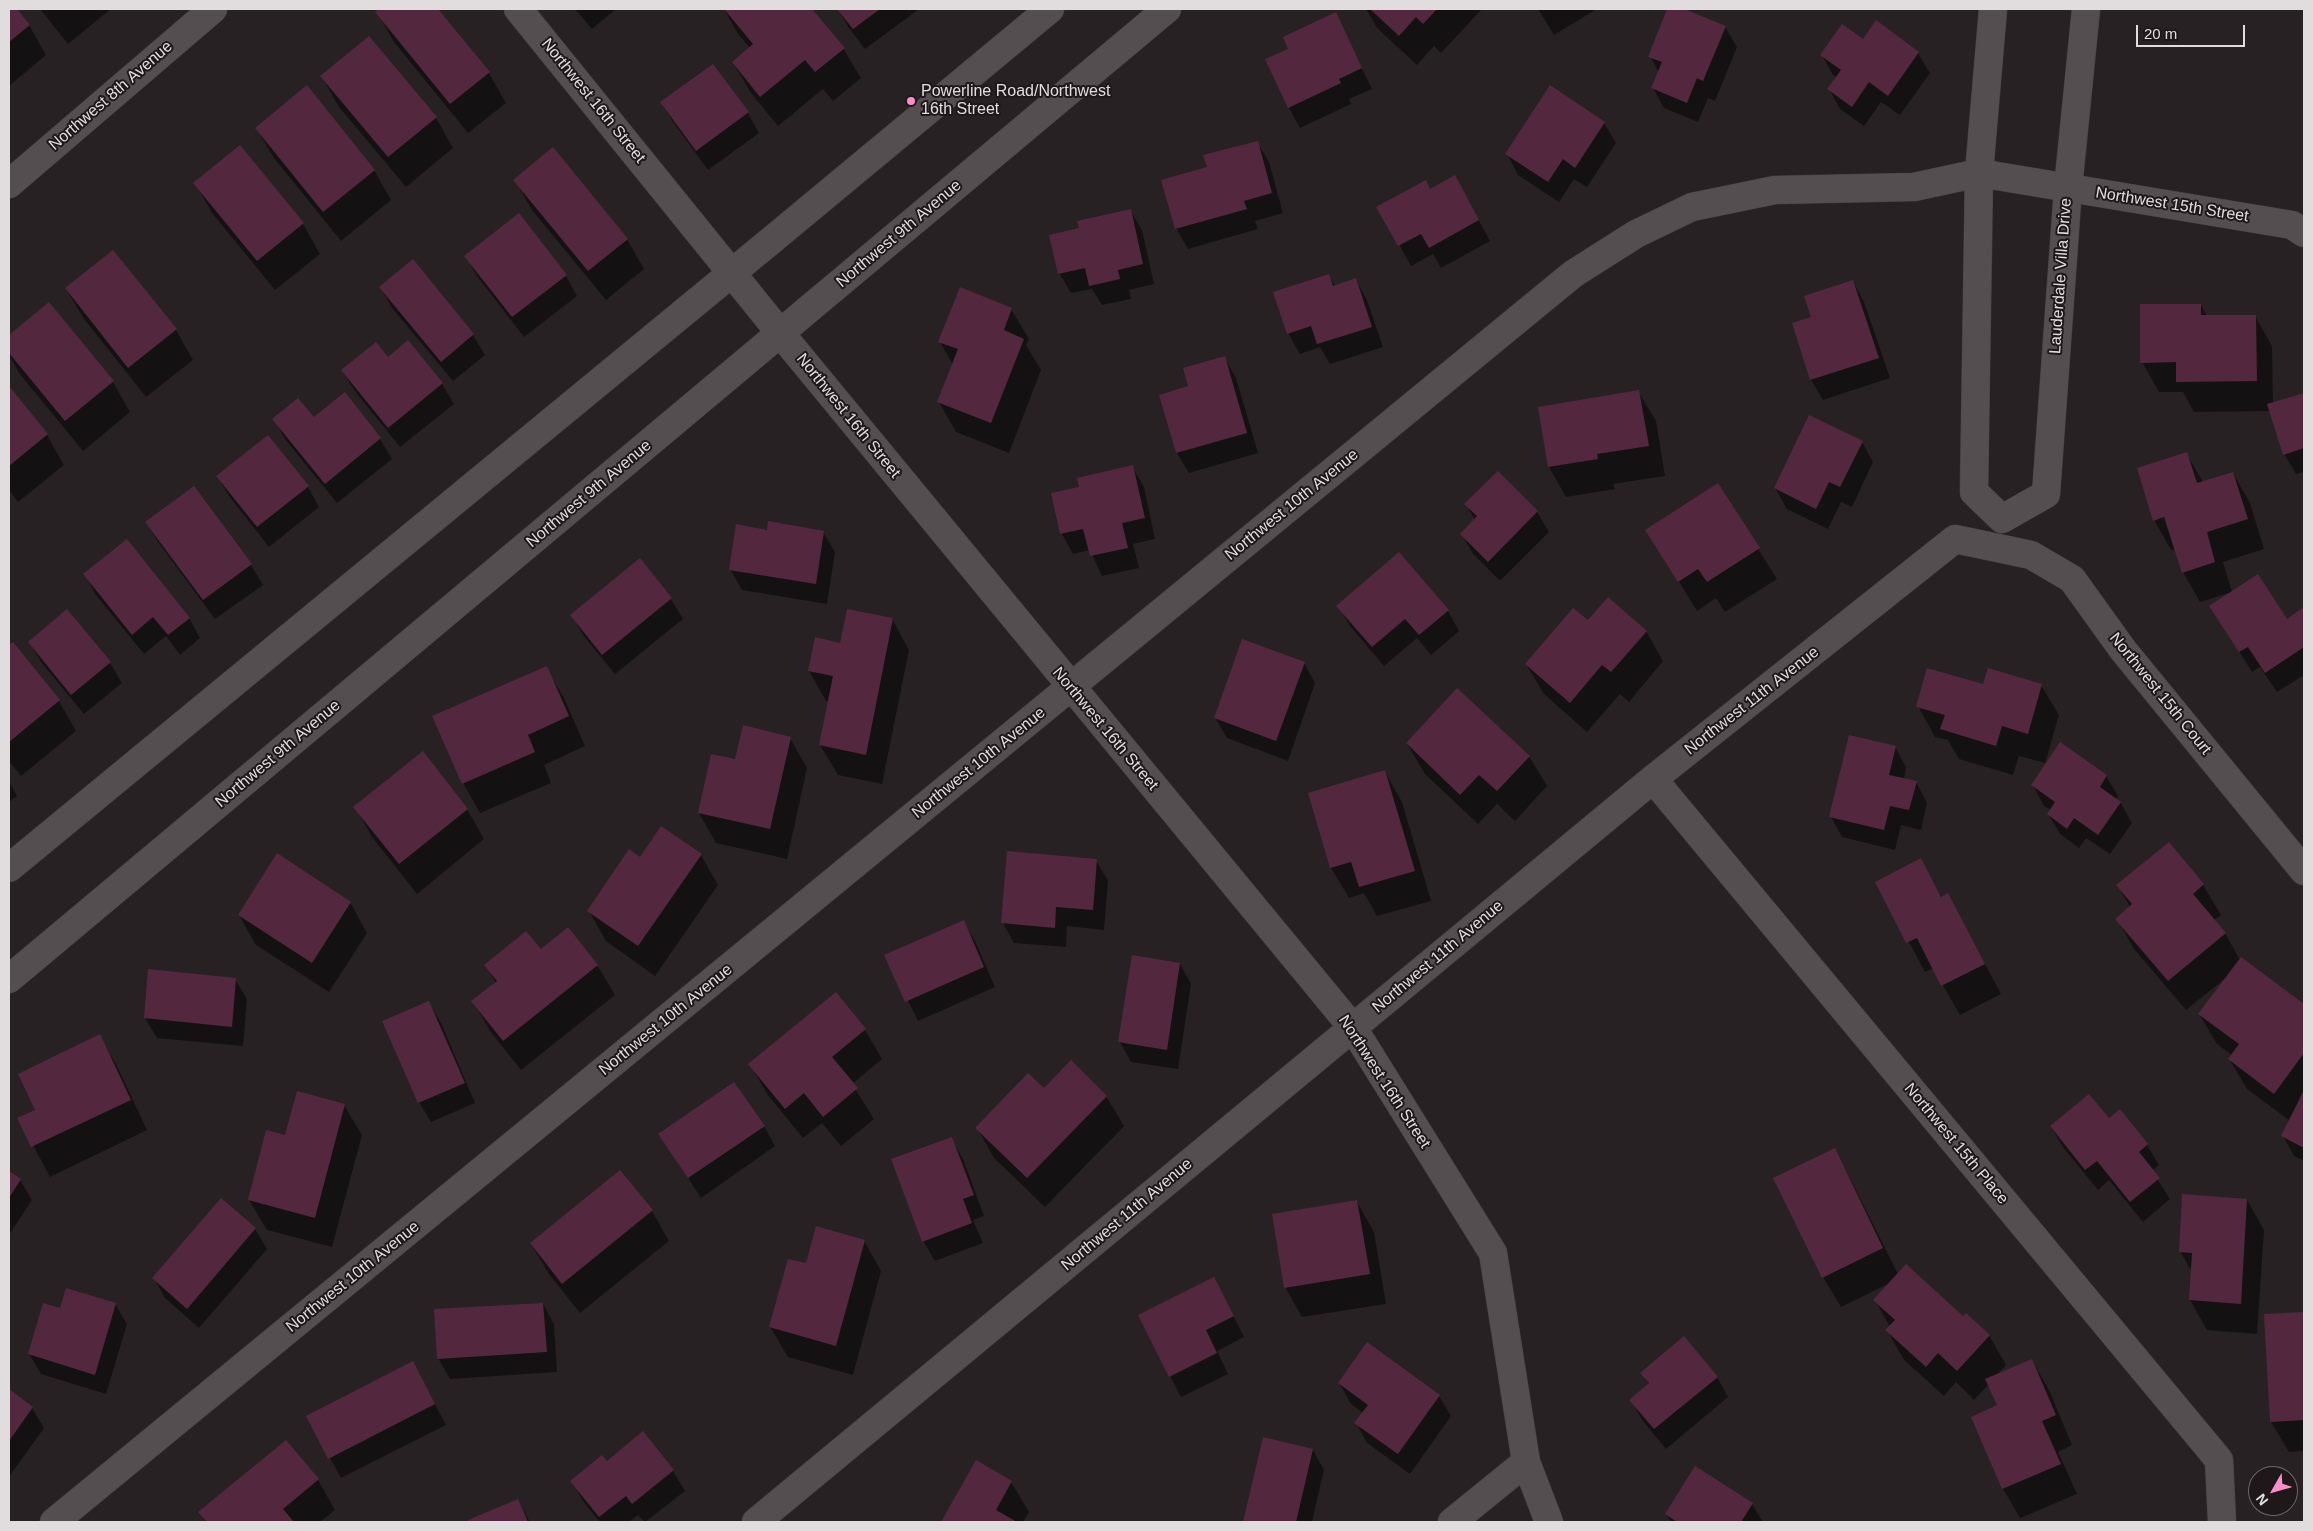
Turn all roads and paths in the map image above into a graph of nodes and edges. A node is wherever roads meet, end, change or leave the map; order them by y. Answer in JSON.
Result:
{"nodes":[{"id":1,"x":213,"y":9,"type":"edge"},
{"id":2,"x":518,"y":9,"type":"edge"},
{"id":3,"x":1050,"y":9,"type":"edge"},
{"id":4,"x":1168,"y":9,"type":"edge"},
{"id":5,"x":1994,"y":9,"type":"edge"},
{"id":6,"x":2086,"y":9,"type":"edge"},
{"id":7,"x":1980,"y":173,"type":"junction"},
{"id":8,"x":9,"y":184,"type":"edge"},
{"id":9,"x":2068,"y":188,"type":"junction"},
{"id":10,"x":2304,"y":233,"type":"edge"},
{"id":11,"x":732,"y":273,"type":"junction"},
{"id":12,"x":781,"y":334,"type":"junction"},
{"id":13,"x":2002,"y":519,"type":"junction"},
{"id":14,"x":1996,"y":546,"type":"junction"},
{"id":15,"x":1071,"y":687,"type":"junction"},
{"id":16,"x":1653,"y":779,"type":"junction"},
{"id":17,"x":9,"y":868,"type":"edge"},
{"id":18,"x":2304,"y":871,"type":"edge"},
{"id":19,"x":9,"y":979,"type":"edge"},
{"id":20,"x":1352,"y":1028,"type":"junction"},
{"id":21,"x":1526,"y":1462,"type":"junction"},
{"id":22,"x":54,"y":1522,"type":"edge"},
{"id":23,"x":756,"y":1522,"type":"edge"},
{"id":24,"x":1452,"y":1522,"type":"edge"},
{"id":25,"x":1549,"y":1522,"type":"edge"},
{"id":26,"x":2222,"y":1522,"type":"edge"}],
"edges":[{"from":1,"to":8,"type":"street","name":"Northwest 8th Avenue"},
{"from":2,"to":11,"type":"street","name":"Northwest 16th Street"},
{"from":3,"to":11,"type":"street"},
{"from":4,"to":12,"type":"street","name":"Northwest 9th Avenue"},
{"from":5,"to":7,"type":"street"},
{"from":6,"to":9,"type":"street","name":"Lauderdale Villa Drive"},
{"from":7,"to":9,"type":"street","name":"Northwest 15th Street"},
{"from":7,"to":13,"type":"street"},
{"from":7,"to":15,"type":"street","name":"Northwest 10th Avenue"},
{"from":9,"to":10,"type":"street","name":"Northwest 15th Street"},
{"from":9,"to":13,"type":"street","name":"Lauderdale Villa Drive"},
{"from":11,"to":12,"type":"street","name":"Northwest 16th Street"},
{"from":11,"to":17,"type":"street"},
{"from":12,"to":15,"type":"street","name":"Northwest 16th Street"},
{"from":12,"to":19,"type":"street","name":"Northwest 9th Avenue"},
{"from":13,"to":14,"type":"street"},
{"from":14,"to":16,"type":"street","name":"Northwest 11th Avenue"},
{"from":14,"to":18,"type":"street","name":"Northwest 15th Court"},
{"from":15,"to":20,"type":"street","name":"Northwest 16th Street"},
{"from":15,"to":22,"type":"street","name":"Northwest 10th Avenue"},
{"from":16,"to":20,"type":"street","name":"Northwest 11th Avenue"},
{"from":16,"to":26,"type":"street","name":"Northwest 15th Place"},
{"from":20,"to":21,"type":"street","name":"Northwest 16th Street"},
{"from":20,"to":23,"type":"street","name":"Northwest 11th Avenue"},
{"from":21,"to":24,"type":"street"},
{"from":21,"to":25,"type":"street","name":"Northwest 16th Street"}]}
